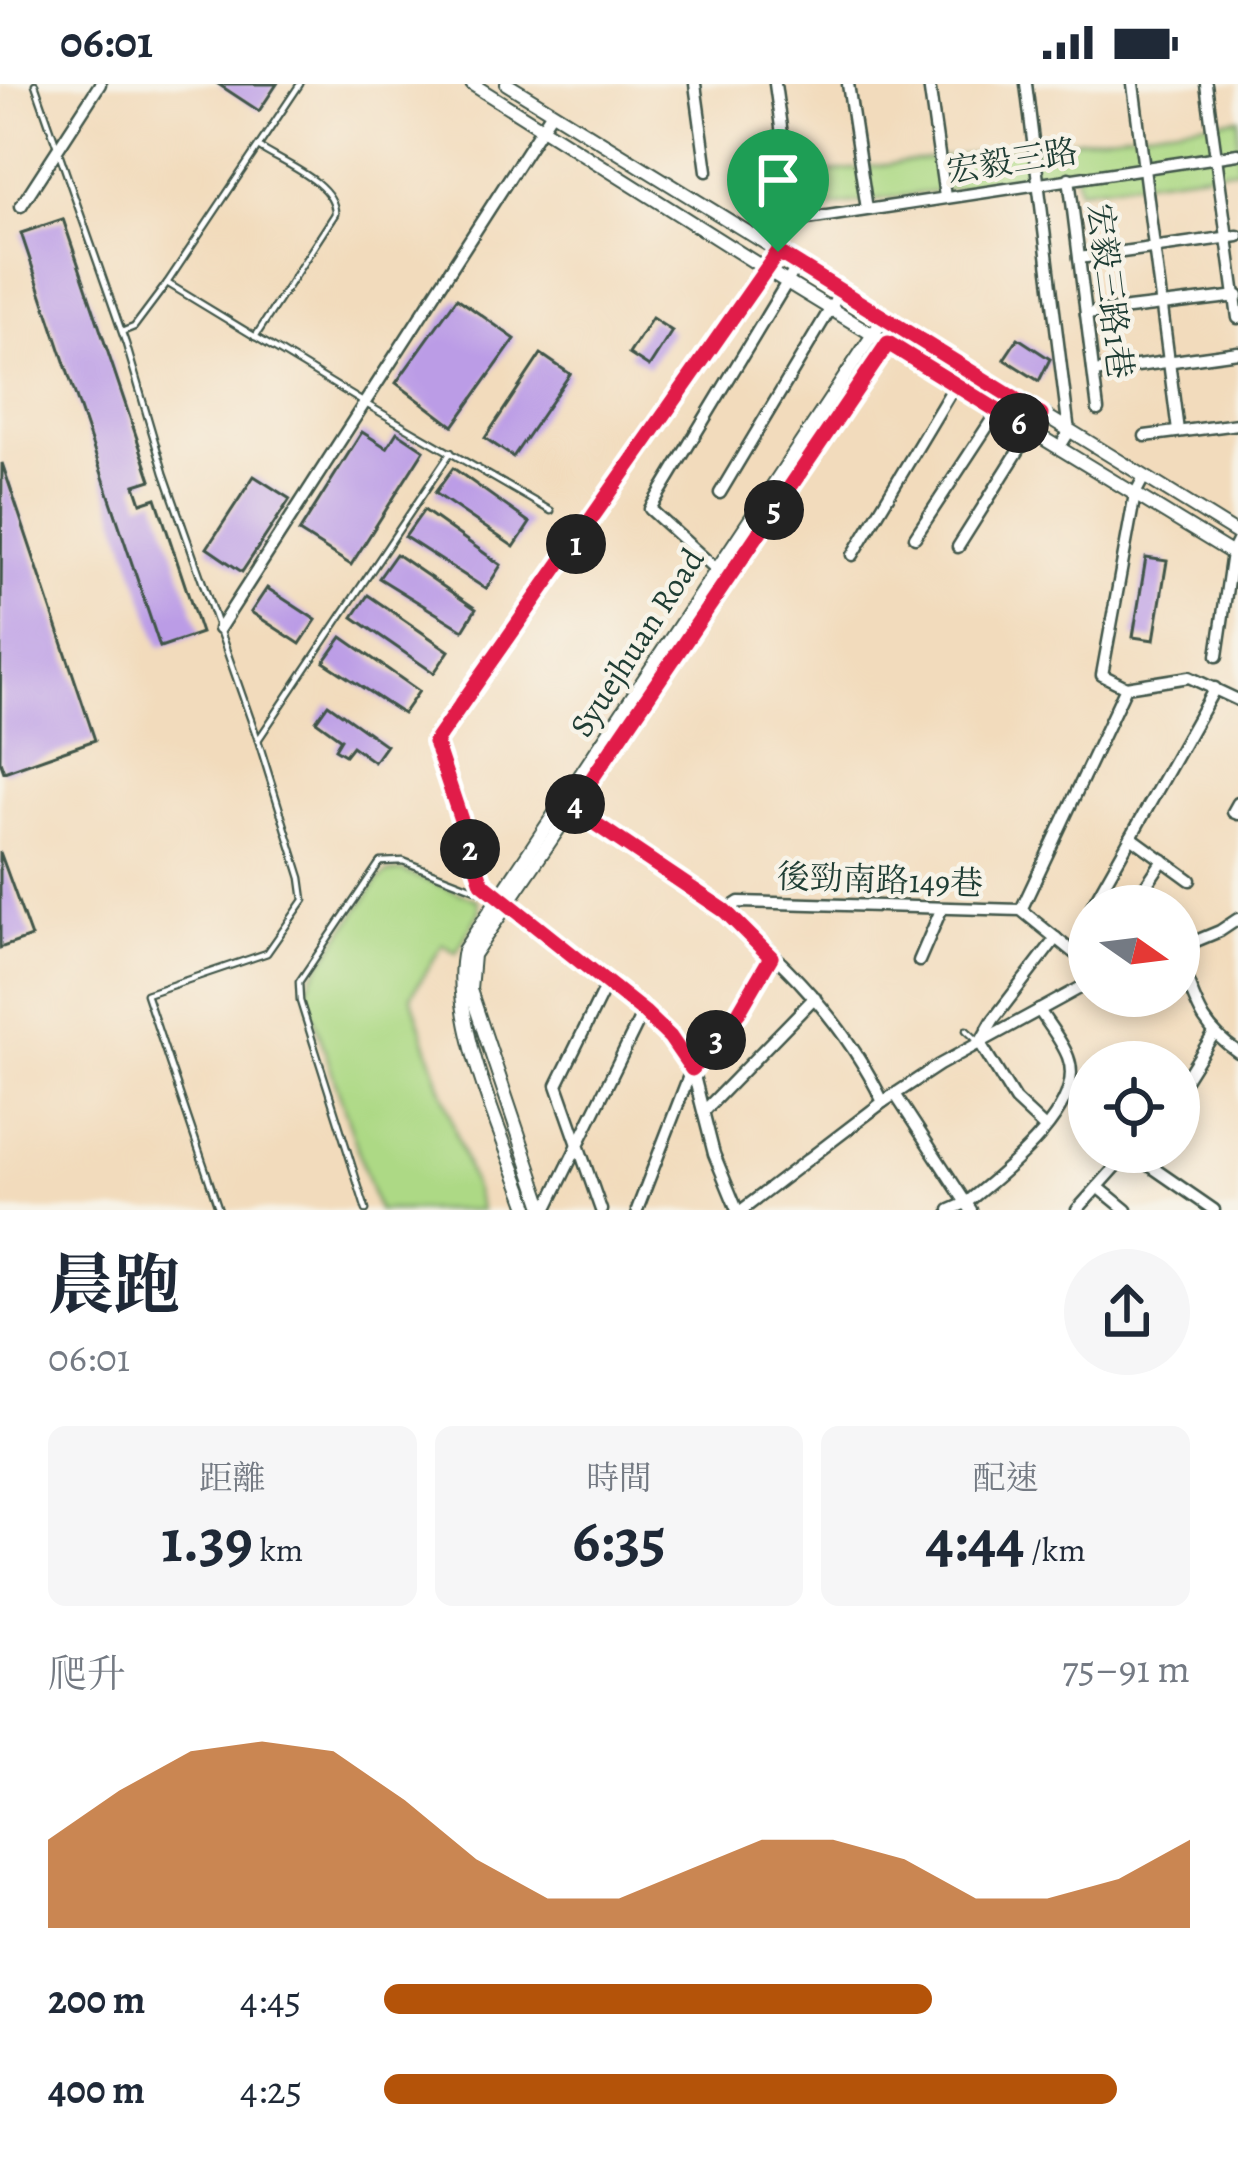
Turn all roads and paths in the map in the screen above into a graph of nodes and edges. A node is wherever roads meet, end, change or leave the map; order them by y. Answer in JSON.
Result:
{"nodes":[{"id":1,"x":35,"y":84,"type":"edge"},
{"id":2,"x":100,"y":84,"type":"edge"},
{"id":3,"x":300,"y":84,"type":"edge"},
{"id":4,"x":472,"y":84,"type":"edge"},
{"id":5,"x":507,"y":84,"type":"edge"},
{"id":6,"x":695,"y":84,"type":"edge"},
{"id":7,"x":775,"y":84,"type":"edge"},
{"id":8,"x":848,"y":84,"type":"edge"},
{"id":9,"x":929,"y":84,"type":"edge"},
{"id":10,"x":1026,"y":84,"type":"edge"},
{"id":11,"x":1133,"y":84,"type":"edge"},
{"id":12,"x":1206,"y":84,"type":"edge"},
{"id":13,"x":552,"y":112,"type":"junction"},
{"id":14,"x":542,"y":128,"type":"junction"},
{"id":15,"x":258,"y":147,"type":"junction"},
{"id":16,"x":56,"y":150,"type":"junction"},
{"id":17,"x":1238,"y":154,"type":"edge"},
{"id":18,"x":1216,"y":157,"type":"junction"},
{"id":19,"x":1144,"y":167,"type":"junction"},
{"id":20,"x":707,"y":171,"type":"dead end"},
{"id":21,"x":1069,"y":178,"type":"junction"},
{"id":22,"x":1040,"y":182,"type":"junction"},
{"id":23,"x":945,"y":197,"type":"junction"},
{"id":24,"x":21,"y":206,"type":"dead end"},
{"id":25,"x":867,"y":209,"type":"junction"},
{"id":26,"x":1233,"y":237,"type":"edge"},
{"id":27,"x":1154,"y":247,"type":"junction"},
{"id":28,"x":778,"y":252,"type":"junction"},
{"id":29,"x":1079,"y":258,"type":"junction"},
{"id":30,"x":798,"y":264,"type":"junction"},
{"id":31,"x":767,"y":270,"type":"junction"},
{"id":32,"x":167,"y":283,"type":"junction"},
{"id":33,"x":788,"y":283,"type":"junction"},
{"id":34,"x":842,"y":291,"type":"junction"},
{"id":35,"x":1236,"y":296,"type":"edge"},
{"id":36,"x":1162,"y":306,"type":"junction"},
{"id":37,"x":831,"y":308,"type":"junction"},
{"id":38,"x":1086,"y":314,"type":"junction"},
{"id":39,"x":884,"y":318,"type":"junction"},
{"id":40,"x":1238,"y":318,"type":"edge"},
{"id":41,"x":898,"y":327,"type":"junction"},
{"id":42,"x":121,"y":332,"type":"junction"},
{"id":43,"x":873,"y":334,"type":"junction"},
{"id":44,"x":255,"y":337,"type":"junction"},
{"id":45,"x":888,"y":343,"type":"junction"},
{"id":46,"x":1238,"y":352,"type":"edge"},
{"id":47,"x":1169,"y":360,"type":"junction"},
{"id":48,"x":965,"y":368,"type":"junction"},
{"id":49,"x":1094,"y":372,"type":"junction"},
{"id":50,"x":955,"y":385,"type":"junction"},
{"id":51,"x":1009,"y":395,"type":"junction"},
{"id":52,"x":366,"y":404,"type":"junction"},
{"id":53,"x":1098,"y":410,"type":"dead end"},
{"id":54,"x":999,"y":411,"type":"junction"},
{"id":55,"x":1041,"y":415,"type":"junction"},
{"id":56,"x":1238,"y":424,"type":"edge"},
{"id":57,"x":1178,"y":431,"type":"junction"},
{"id":58,"x":1032,"y":432,"type":"junction"},
{"id":59,"x":1069,"y":432,"type":"junction"},
{"id":60,"x":1145,"y":436,"type":"dead end"},
{"id":61,"x":1058,"y":448,"type":"junction"},
{"id":62,"x":451,"y":452,"type":"junction"},
{"id":63,"x":1144,"y":477,"type":"junction"},
{"id":64,"x":720,"y":493,"type":"dead end"},
{"id":65,"x":1135,"y":494,"type":"junction"},
{"id":66,"x":551,"y":511,"type":"dead end"},
{"id":67,"x":915,"y":537,"type":"dead end"},
{"id":68,"x":1237,"y":546,"type":"edge"},
{"id":69,"x":958,"y":547,"type":"dead end"},
{"id":70,"x":853,"y":555,"type":"dead end"},
{"id":71,"x":716,"y":569,"type":"junction"},
{"id":72,"x":219,"y":629,"type":"junction"},
{"id":73,"x":1217,"y":656,"type":"dead end"},
{"id":74,"x":1126,"y":687,"type":"junction"},
{"id":75,"x":1215,"y":688,"type":"junction"},
{"id":76,"x":1238,"y":700,"type":"edge"},
{"id":77,"x":258,"y":740,"type":"junction"},
{"id":78,"x":566,"y":806,"type":"junction"},
{"id":79,"x":1131,"y":837,"type":"junction"},
{"id":80,"x":1163,"y":860,"type":"junction"},
{"id":81,"x":1190,"y":880,"type":"dead end"},
{"id":82,"x":1105,"y":885,"type":"edge"},
{"id":83,"x":1146,"y":885,"type":"edge"},
{"id":84,"x":501,"y":902,"type":"junction"},
{"id":85,"x":941,"y":910,"type":"junction"},
{"id":86,"x":1021,"y":910,"type":"junction"},
{"id":87,"x":725,"y":911,"type":"junction"},
{"id":88,"x":1238,"y":919,"type":"edge"},
{"id":89,"x":1056,"y":938,"type":"junction"},
{"id":90,"x":1200,"y":938,"type":"edge"},
{"id":91,"x":1068,"y":947,"type":"edge"},
{"id":92,"x":771,"y":957,"type":"junction"},
{"id":93,"x":919,"y":961,"type":"dead end"},
{"id":94,"x":607,"y":983,"type":"junction"},
{"id":95,"x":1068,"y":994,"type":"edge"},
{"id":96,"x":815,"y":997,"type":"junction"},
{"id":97,"x":1039,"y":1010,"type":"junction"},
{"id":98,"x":644,"y":1012,"type":"junction"},
{"id":99,"x":1200,"y":1013,"type":"edge"},
{"id":100,"x":965,"y":1030,"type":"dead end"},
{"id":101,"x":1213,"y":1035,"type":"junction"},
{"id":102,"x":980,"y":1043,"type":"junction"},
{"id":103,"x":1238,"y":1052,"type":"edge"},
{"id":104,"x":1200,"y":1056,"type":"edge"},
{"id":105,"x":692,"y":1069,"type":"junction"},
{"id":106,"x":895,"y":1094,"type":"junction"},
{"id":107,"x":883,"y":1102,"type":"junction"},
{"id":108,"x":704,"y":1111,"type":"junction"},
{"id":109,"x":1045,"y":1128,"type":"junction"},
{"id":110,"x":578,"y":1145,"type":"junction"},
{"id":111,"x":1110,"y":1173,"type":"edge"},
{"id":112,"x":1160,"y":1173,"type":"edge"},
{"id":113,"x":1098,"y":1187,"type":"junction"},
{"id":114,"x":968,"y":1207,"type":"edge"},
{"id":115,"x":219,"y":1210,"type":"edge"},
{"id":116,"x":366,"y":1210,"type":"edge"},
{"id":117,"x":529,"y":1210,"type":"edge"},
{"id":118,"x":545,"y":1210,"type":"edge"},
{"id":119,"x":601,"y":1210,"type":"edge"},
{"id":120,"x":637,"y":1210,"type":"edge"},
{"id":121,"x":739,"y":1210,"type":"edge"},
{"id":122,"x":950,"y":1210,"type":"edge"},
{"id":123,"x":1077,"y":1210,"type":"edge"},
{"id":124,"x":1126,"y":1210,"type":"edge"},
{"id":125,"x":1214,"y":1210,"type":"edge"}],
"edges":[{"from":1,"to":16,"type":"lane"},
{"from":2,"to":16,"type":"street"},
{"from":3,"to":15,"type":"lane"},
{"from":4,"to":14,"type":"street"},
{"from":5,"to":13,"type":"street"},
{"from":6,"to":20,"type":"street"},
{"from":7,"to":25,"type":"street","name":"宏毅三路"},
{"from":8,"to":25,"type":"street"},
{"from":9,"to":23,"type":"street"},
{"from":10,"to":22,"type":"street"},
{"from":11,"to":19,"type":"street"},
{"from":12,"to":18,"type":"street"},
{"from":13,"to":14,"type":"street"},
{"from":13,"to":28,"type":"street"},
{"from":14,"to":31,"type":"street"},
{"from":14,"to":52,"type":"street"},
{"from":15,"to":32,"type":"lane"},
{"from":15,"to":44,"type":"lane"},
{"from":16,"to":24,"type":"street"},
{"from":16,"to":42,"type":"lane"},
{"from":17,"to":18,"type":"street","name":"宏毅三路"},
{"from":18,"to":19,"type":"street","name":"宏毅三路"},
{"from":18,"to":26,"type":"street"},
{"from":19,"to":21,"type":"street","name":"宏毅三路"},
{"from":19,"to":27,"type":"street"},
{"from":21,"to":22,"type":"street","name":"宏毅三路"},
{"from":21,"to":29,"type":"street","name":"宏毅三路1巷"},
{"from":22,"to":23,"type":"street","name":"宏毅三路"},
{"from":22,"to":59,"type":"street"},
{"from":23,"to":25,"type":"street","name":"宏毅三路"},
{"from":26,"to":27,"type":"street"},
{"from":26,"to":35,"type":"street"},
{"from":27,"to":29,"type":"street"},
{"from":27,"to":36,"type":"street"},
{"from":28,"to":30,"type":"street"},
{"from":28,"to":31,"type":"street"},
{"from":29,"to":38,"type":"street","name":"宏毅三路1巷"},
{"from":30,"to":33,"type":"street"},
{"from":30,"to":34,"type":"street"},
{"from":31,"to":33,"type":"street"},
{"from":31,"to":84,"type":"street"},
{"from":32,"to":42,"type":"lane"},
{"from":32,"to":44,"type":"lane"},
{"from":33,"to":37,"type":"street"},
{"from":33,"to":71,"type":"street"},
{"from":34,"to":37,"type":"street"},
{"from":34,"to":39,"type":"street"},
{"from":35,"to":36,"type":"street"},
{"from":35,"to":40,"type":"street"},
{"from":36,"to":38,"type":"street"},
{"from":36,"to":47,"type":"street"},
{"from":37,"to":43,"type":"street"},
{"from":37,"to":64,"type":"street"},
{"from":38,"to":49,"type":"street","name":"宏毅三路1巷"},
{"from":39,"to":41,"type":"street"},
{"from":39,"to":43,"type":"street","name":"Syuejhuan Road"},
{"from":41,"to":45,"type":"street","name":"Syuejhuan Road"},
{"from":41,"to":48,"type":"street"},
{"from":42,"to":72,"type":"lane"},
{"from":43,"to":45,"type":"street"},
{"from":43,"to":71,"type":"street","name":"Syuejhuan Road"},
{"from":44,"to":52,"type":"lane"},
{"from":45,"to":50,"type":"street"},
{"from":45,"to":78,"type":"street","name":"Syuejhuan Road"},
{"from":46,"to":47,"type":"street"},
{"from":47,"to":49,"type":"street"},
{"from":47,"to":57,"type":"street"},
{"from":48,"to":50,"type":"street"},
{"from":48,"to":51,"type":"street"},
{"from":49,"to":53,"type":"street","name":"宏毅三路1巷"},
{"from":50,"to":54,"type":"street"},
{"from":50,"to":70,"type":"street"},
{"from":51,"to":54,"type":"street"},
{"from":51,"to":55,"type":"street"},
{"from":52,"to":62,"type":"lane"},
{"from":52,"to":72,"type":"street"},
{"from":54,"to":58,"type":"street"},
{"from":54,"to":67,"type":"street"},
{"from":55,"to":58,"type":"street"},
{"from":55,"to":59,"type":"street"},
{"from":56,"to":57,"type":"street"},
{"from":57,"to":60,"type":"street"},
{"from":58,"to":61,"type":"street"},
{"from":58,"to":69,"type":"street"},
{"from":59,"to":61,"type":"street"},
{"from":59,"to":63,"type":"street"},
{"from":61,"to":65,"type":"street"},
{"from":62,"to":66,"type":"lane"},
{"from":62,"to":77,"type":"lane"},
{"from":63,"to":65,"type":"street"},
{"from":63,"to":68,"type":"street"},
{"from":65,"to":68,"type":"street"},
{"from":65,"to":74,"type":"street"},
{"from":68,"to":73,"type":"street"},
{"from":71,"to":78,"type":"street","name":"Syuejhuan Road"},
{"from":72,"to":77,"type":"lane"},
{"from":74,"to":75,"type":"street"},
{"from":74,"to":86,"type":"street"},
{"from":75,"to":76,"type":"street"},
{"from":75,"to":79,"type":"street"},
{"from":77,"to":115,"type":"lane"},
{"from":78,"to":84,"type":"street","name":"Syuejhuan Road"},
{"from":78,"to":87,"type":"street"},
{"from":79,"to":80,"type":"street"},
{"from":79,"to":82,"type":"street"},
{"from":80,"to":81,"type":"street"},
{"from":80,"to":83,"type":"street"},
{"from":84,"to":94,"type":"street"},
{"from":84,"to":116,"type":"lane"},
{"from":84,"to":117,"type":"street","name":"Syuejhuan Road"},
{"from":84,"to":118,"type":"street","name":"Syuejhuan Road"},
{"from":85,"to":86,"type":"street","name":"後勁南路149巷"},
{"from":85,"to":87,"type":"street","name":"後勁南路149巷"},
{"from":85,"to":93,"type":"street"},
{"from":86,"to":89,"type":"street","name":"後勁南路149巷"},
{"from":87,"to":92,"type":"street"},
{"from":88,"to":90,"type":"street"},
{"from":89,"to":91,"type":"street","name":"後勁南路149巷"},
{"from":89,"to":102,"type":"street"},
{"from":92,"to":96,"type":"street"},
{"from":92,"to":105,"type":"street"},
{"from":94,"to":98,"type":"street"},
{"from":94,"to":110,"type":"street"},
{"from":95,"to":97,"type":"street"},
{"from":96,"to":107,"type":"street"},
{"from":96,"to":108,"type":"street"},
{"from":97,"to":102,"type":"street"},
{"from":97,"to":109,"type":"street"},
{"from":98,"to":105,"type":"street"},
{"from":98,"to":110,"type":"street"},
{"from":99,"to":101,"type":"street"},
{"from":100,"to":102,"type":"lane"},
{"from":101,"to":103,"type":"street"},
{"from":101,"to":104,"type":"street"},
{"from":102,"to":106,"type":"street"},
{"from":102,"to":109,"type":"street"},
{"from":105,"to":108,"type":"street"},
{"from":105,"to":120,"type":"street"},
{"from":106,"to":107,"type":"street"},
{"from":106,"to":114,"type":"street"},
{"from":107,"to":121,"type":"street"},
{"from":108,"to":121,"type":"street"},
{"from":109,"to":114,"type":"street"},
{"from":110,"to":118,"type":"street"},
{"from":110,"to":119,"type":"street"},
{"from":111,"to":113,"type":"street"},
{"from":112,"to":125,"type":"street"},
{"from":113,"to":123,"type":"street"},
{"from":113,"to":124,"type":"street"},
{"from":114,"to":122,"type":"street"}]}
